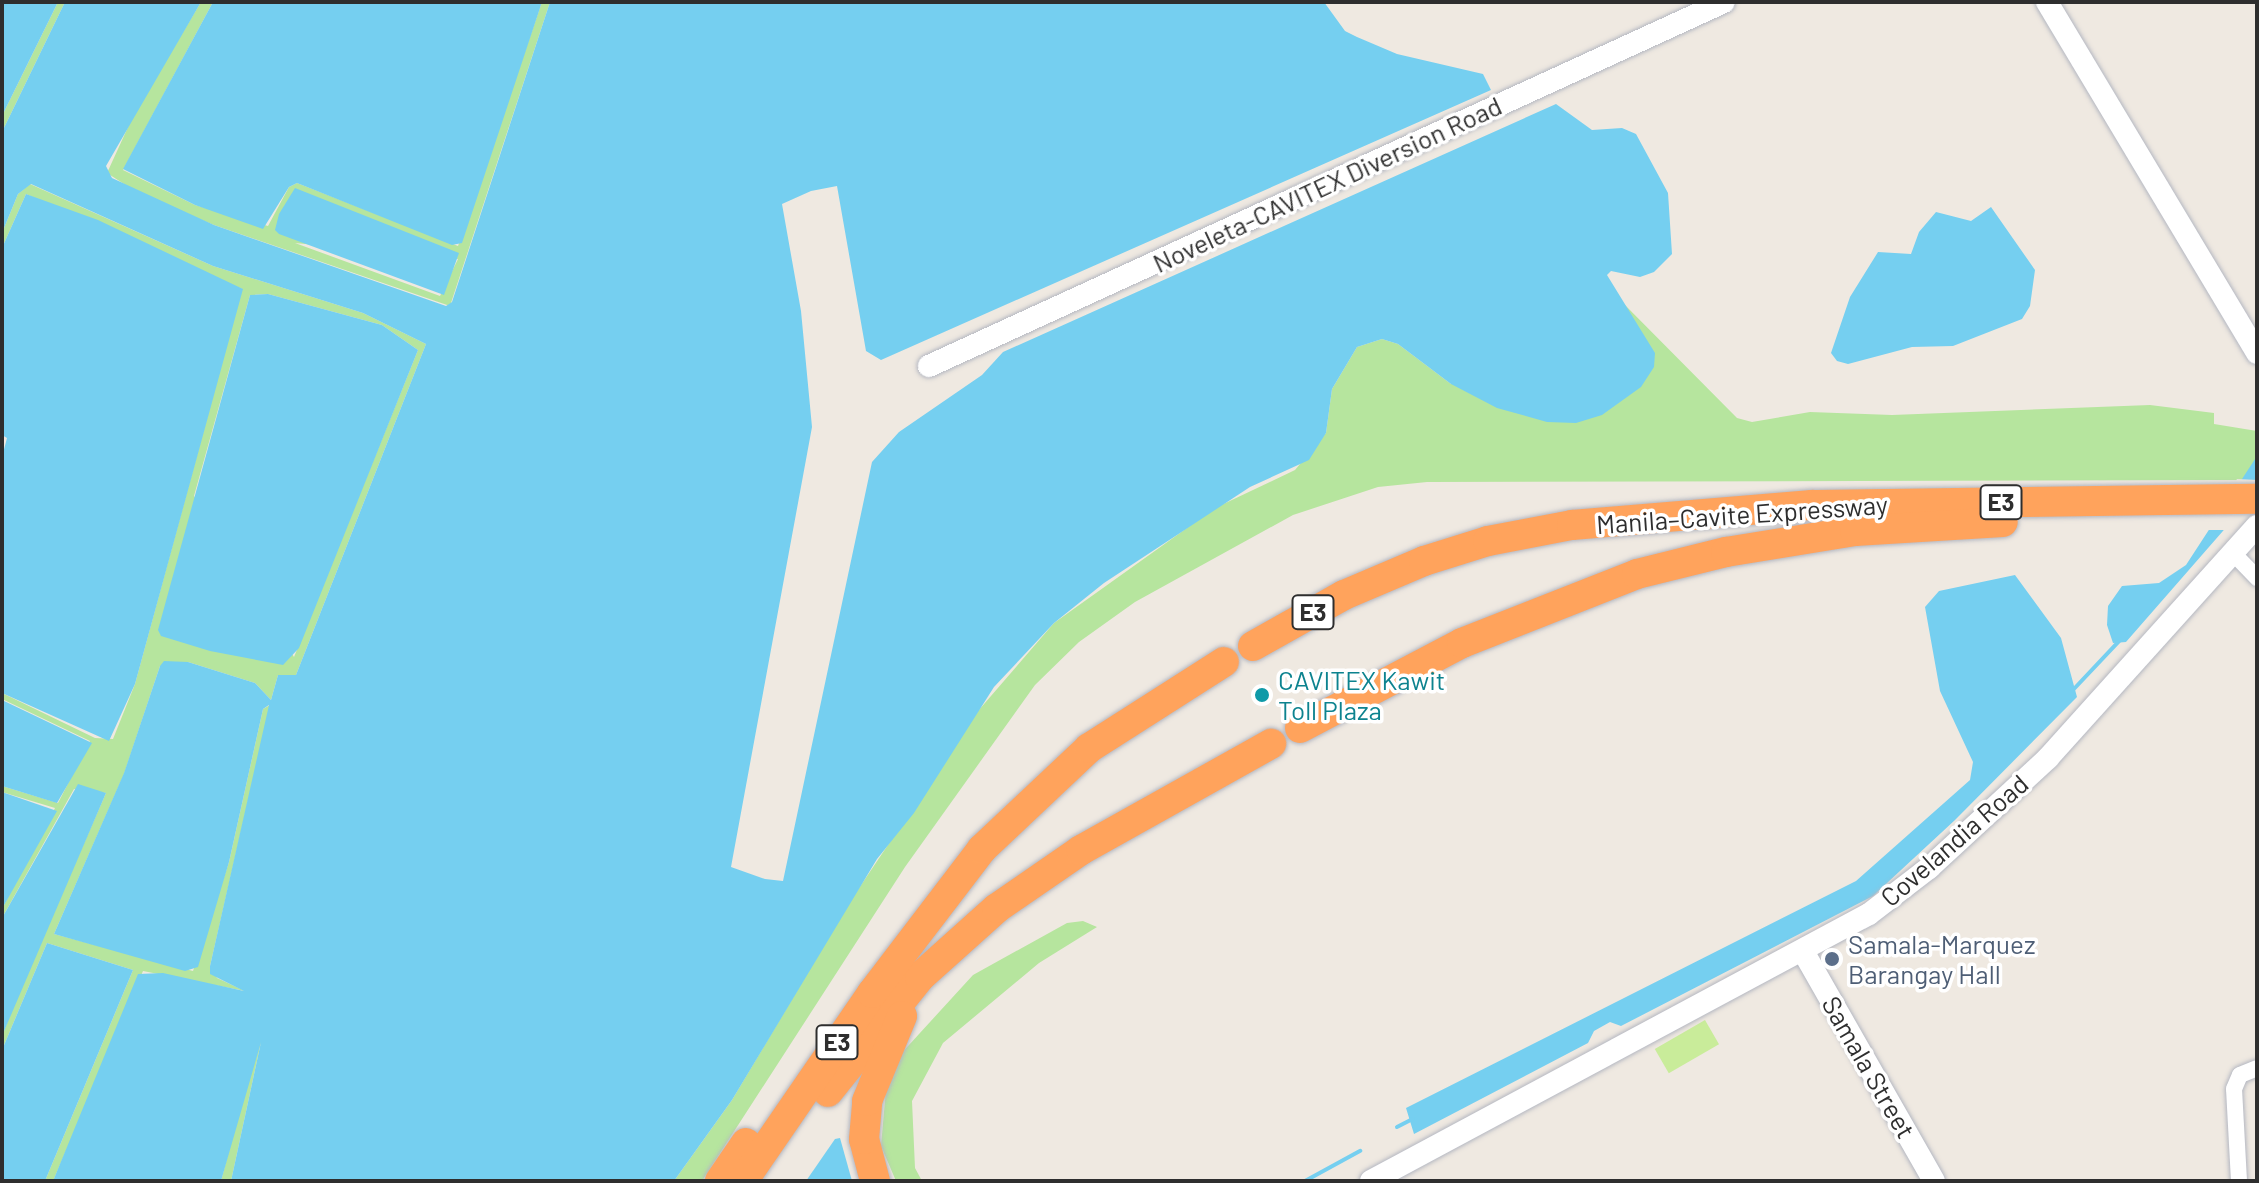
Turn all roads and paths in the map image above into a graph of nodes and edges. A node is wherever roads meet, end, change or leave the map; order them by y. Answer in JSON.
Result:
{"nodes":[{"id":1,"x":1724,"y":2,"type":"edge"},
{"id":2,"x":2047,"y":2,"type":"edge"},
{"id":3,"x":2257,"y":353,"type":"edge"},
{"id":4,"x":929,"y":366,"type":"dead end"},
{"id":5,"x":2257,"y":499,"type":"edge"},
{"id":6,"x":2186,"y":510,"type":"junction"},
{"id":7,"x":2255,"y":529,"type":"edge"},
{"id":8,"x":2233,"y":553,"type":"junction"},
{"id":9,"x":2257,"y":578,"type":"edge"},
{"id":10,"x":1253,"y":646,"type":"dead end"},
{"id":11,"x":1224,"y":662,"type":"dead end"},
{"id":12,"x":1300,"y":728,"type":"dead end"},
{"id":13,"x":1271,"y":744,"type":"dead end"},
{"id":14,"x":935,"y":905,"type":"junction"},
{"id":15,"x":1804,"y":953,"type":"junction"},
{"id":16,"x":920,"y":977,"type":"junction"},
{"id":17,"x":2257,"y":1068,"type":"edge"},
{"id":18,"x":720,"y":1181,"type":"edge"},
{"id":19,"x":743,"y":1181,"type":"edge"},
{"id":20,"x":767,"y":1181,"type":"edge"},
{"id":21,"x":875,"y":1181,"type":"edge"},
{"id":22,"x":1371,"y":1181,"type":"edge"},
{"id":23,"x":1934,"y":1181,"type":"edge"},
{"id":24,"x":2239,"y":1181,"type":"edge"}],
"edges":[{"from":1,"to":4,"type":"main road","name":"Noveleta-CAVITEX Diversion Road"},
{"from":2,"to":3,"type":"main road"},
{"from":5,"to":6,"type":"highway","name":"Manila–Cavite Expressway","number":"E3"},
{"from":6,"to":7,"type":"highway","name":"Manila–Cavite Expressway","number":"E3"},
{"from":6,"to":10,"type":"highway","name":"Manila–Cavite Expressway","number":"E3"},
{"from":6,"to":12,"type":"highway","name":"Manila–Cavite Expressway","number":"E3"},
{"from":7,"to":8,"type":"main road","name":"Covelandia Road"},
{"from":8,"to":9,"type":"street"},
{"from":8,"to":15,"type":"main road","name":"Covelandia Road"},
{"from":11,"to":14,"type":"highway","number":"E3"},
{"from":13,"to":16,"type":"highway","number":"E3"},
{"from":14,"to":18,"type":"highway"},
{"from":14,"to":19,"type":"highway","number":"E3"},
{"from":15,"to":22,"type":"main road","name":"Covelandia Road"},
{"from":15,"to":23,"type":"main road","name":"Samala Street"},
{"from":16,"to":20,"type":"highway","number":"E3"},
{"from":16,"to":21,"type":"highway"},
{"from":17,"to":24,"type":"street"}]}
